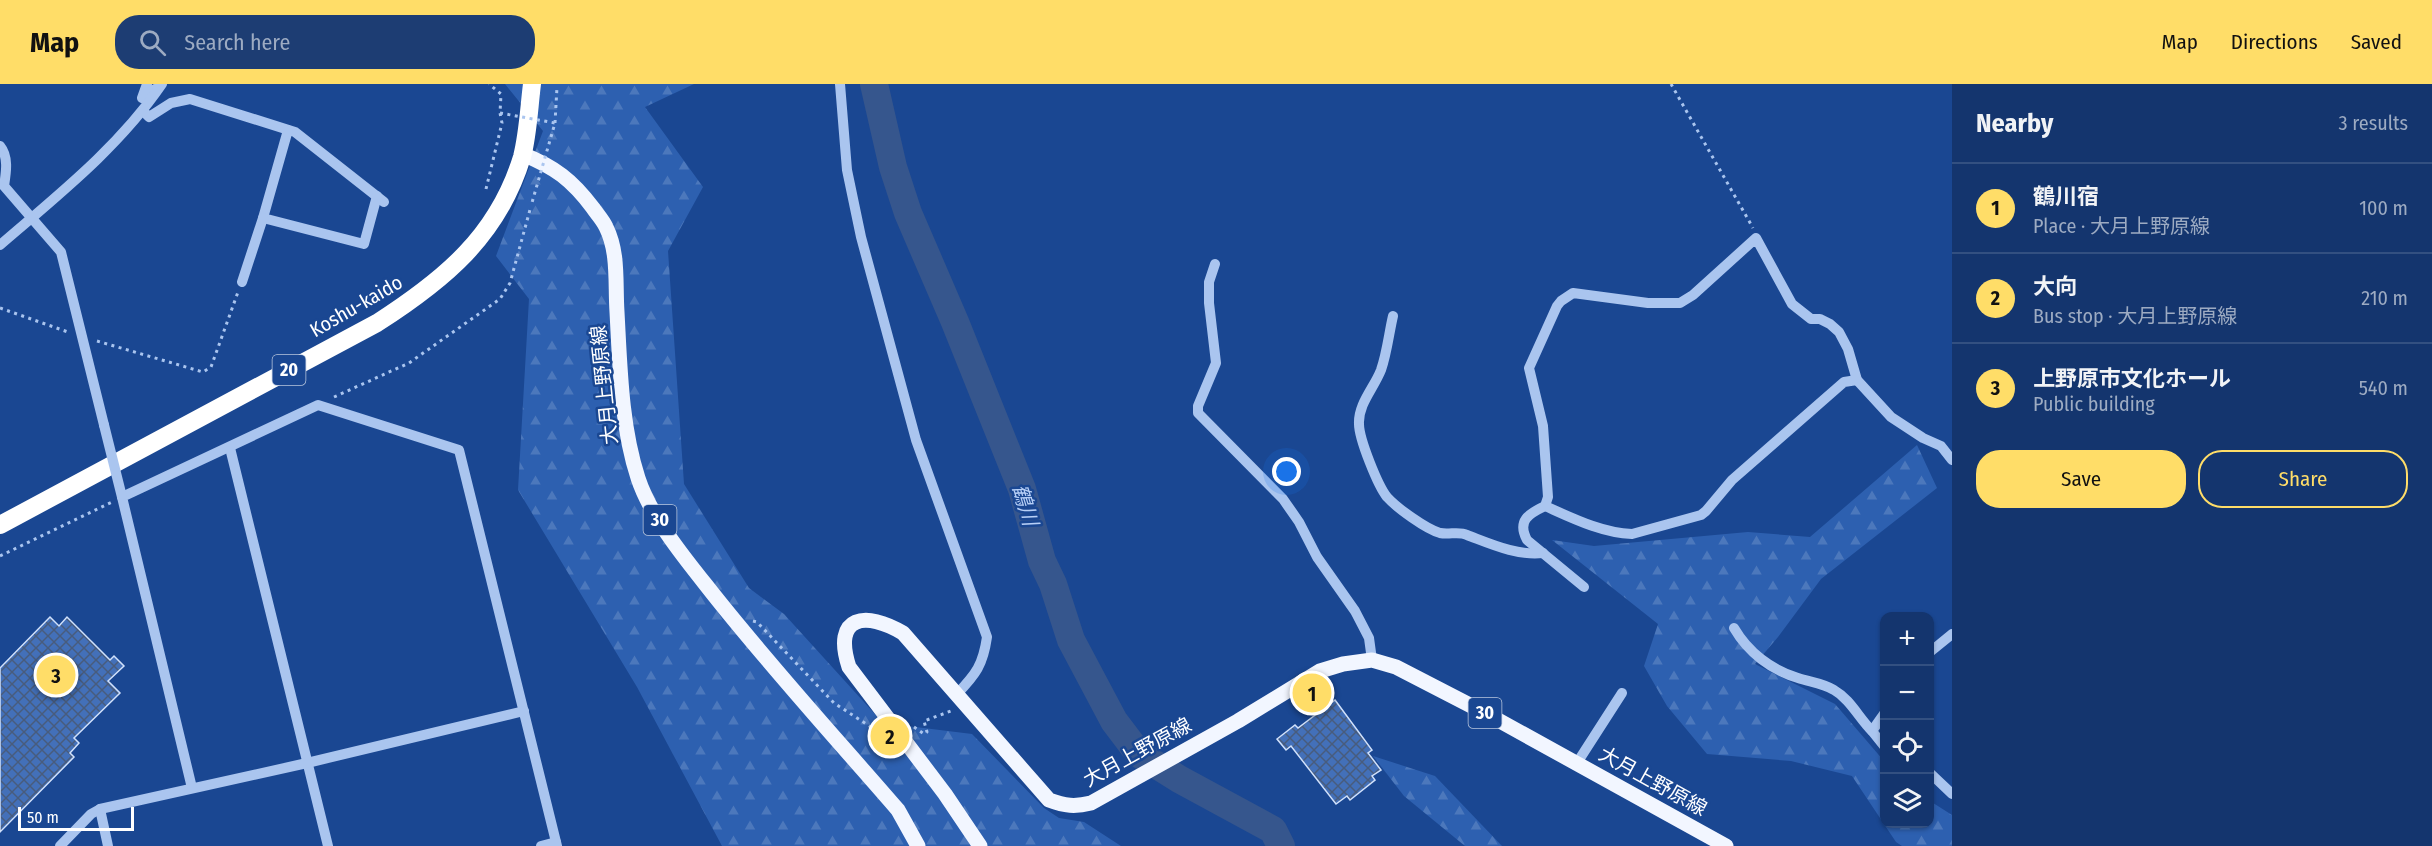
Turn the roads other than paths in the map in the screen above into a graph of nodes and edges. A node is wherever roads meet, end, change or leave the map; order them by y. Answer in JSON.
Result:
{"nodes":[{"id":1,"x":147,"y":84,"type":"edge"},
{"id":2,"x":163,"y":84,"type":"edge"},
{"id":3,"x":532,"y":84,"type":"edge"},
{"id":4,"x":840,"y":84,"type":"edge"},
{"id":5,"x":144,"y":111,"type":"junction"},
{"id":6,"x":288,"y":130,"type":"junction"},
{"id":7,"x":0,"y":146,"type":"edge"},
{"id":8,"x":522,"y":154,"type":"junction"},
{"id":9,"x":32,"y":218,"type":"junction"},
{"id":10,"x":263,"y":218,"type":"junction"},
{"id":11,"x":0,"y":245,"type":"edge"},
{"id":12,"x":1215,"y":264,"type":"dead end"},
{"id":13,"x":242,"y":282,"type":"road end"},
{"id":14,"x":1393,"y":316,"type":"dead end"},
{"id":15,"x":1857,"y":380,"type":"junction"},
{"id":16,"x":230,"y":448,"type":"junction"},
{"id":17,"x":1952,"y":460,"type":"edge"},
{"id":18,"x":122,"y":497,"type":"junction"},
{"id":19,"x":1545,"y":506,"type":"junction"},
{"id":20,"x":0,"y":525,"type":"edge"},
{"id":21,"x":1543,"y":553,"type":"junction"},
{"id":22,"x":1584,"y":587,"type":"dead end"},
{"id":23,"x":1734,"y":628,"type":"dead end"},
{"id":24,"x":1952,"y":634,"type":"edge"},
{"id":25,"x":1934,"y":648,"type":"edge"},
{"id":26,"x":1372,"y":660,"type":"junction"},
{"id":27,"x":1622,"y":693,"type":"dead end"},
{"id":28,"x":962,"y":699,"type":"junction"},
{"id":29,"x":524,"y":711,"type":"junction"},
{"id":30,"x":1880,"y":720,"type":"edge"},
{"id":31,"x":1872,"y":731,"type":"junction"},
{"id":32,"x":1880,"y":741,"type":"edge"},
{"id":33,"x":307,"y":763,"type":"junction"},
{"id":34,"x":1577,"y":763,"type":"junction"},
{"id":35,"x":1930,"y":774,"type":"edge"},
{"id":36,"x":192,"y":788,"type":"junction"},
{"id":37,"x":1952,"y":794,"type":"edge"},
{"id":38,"x":100,"y":809,"type":"junction"},
{"id":39,"x":557,"y":844,"type":"edge"},
{"id":40,"x":60,"y":846,"type":"edge"},
{"id":41,"x":108,"y":846,"type":"edge"},
{"id":42,"x":328,"y":846,"type":"edge"},
{"id":43,"x":541,"y":846,"type":"edge"},
{"id":44,"x":918,"y":846,"type":"edge"},
{"id":45,"x":980,"y":846,"type":"edge"},
{"id":46,"x":1726,"y":846,"type":"edge"}],
"edges":[{"from":1,"to":2,"type":"street"},
{"from":2,"to":5,"type":"street"},
{"from":3,"to":8,"type":"highway","name":"Koshu-kaido","number":"20"},
{"from":4,"to":28,"type":"street"},
{"from":5,"to":6,"type":"street"},
{"from":5,"to":9,"type":"street"},
{"from":6,"to":10,"type":"street"},
{"from":6,"to":10,"type":"street"},
{"from":7,"to":9,"type":"street"},
{"from":8,"to":20,"type":"highway","name":"Koshu-kaido","number":"20"},
{"from":8,"to":44,"type":"main road","name":"大月上野原線","number":"30"},
{"from":9,"to":11,"type":"street"},
{"from":9,"to":18,"type":"street","bridge":true},
{"from":10,"to":13,"type":"street"},
{"from":12,"to":26,"type":"street"},
{"from":14,"to":21,"type":"street"},
{"from":15,"to":17,"type":"street"},
{"from":15,"to":19,"type":"street"},
{"from":15,"to":19,"type":"street"},
{"from":16,"to":18,"type":"street"},
{"from":16,"to":29,"type":"street"},
{"from":16,"to":33,"type":"street"},
{"from":18,"to":36,"type":"street"},
{"from":19,"to":21,"type":"street"},
{"from":21,"to":22,"type":"street"},
{"from":23,"to":31,"type":"street"},
{"from":24,"to":25,"type":"street"},
{"from":26,"to":28,"type":"main road","name":"大月上野原線","number":"30"},
{"from":26,"to":34,"type":"main road","name":"大月上野原線","number":"30"},
{"from":27,"to":34,"type":"street"},
{"from":28,"to":45,"type":"main road","name":"大月上野原線","number":"30"},
{"from":29,"to":33,"type":"street"},
{"from":29,"to":39,"type":"street"},
{"from":30,"to":31,"type":"street"},
{"from":31,"to":32,"type":"street"},
{"from":33,"to":36,"type":"street"},
{"from":33,"to":42,"type":"street"},
{"from":34,"to":46,"type":"main road","name":"大月上野原線","number":"30"},
{"from":35,"to":37,"type":"street"},
{"from":36,"to":38,"type":"street"},
{"from":38,"to":40,"type":"street"},
{"from":38,"to":41,"type":"street"},
{"from":39,"to":43,"type":"street"}]}
